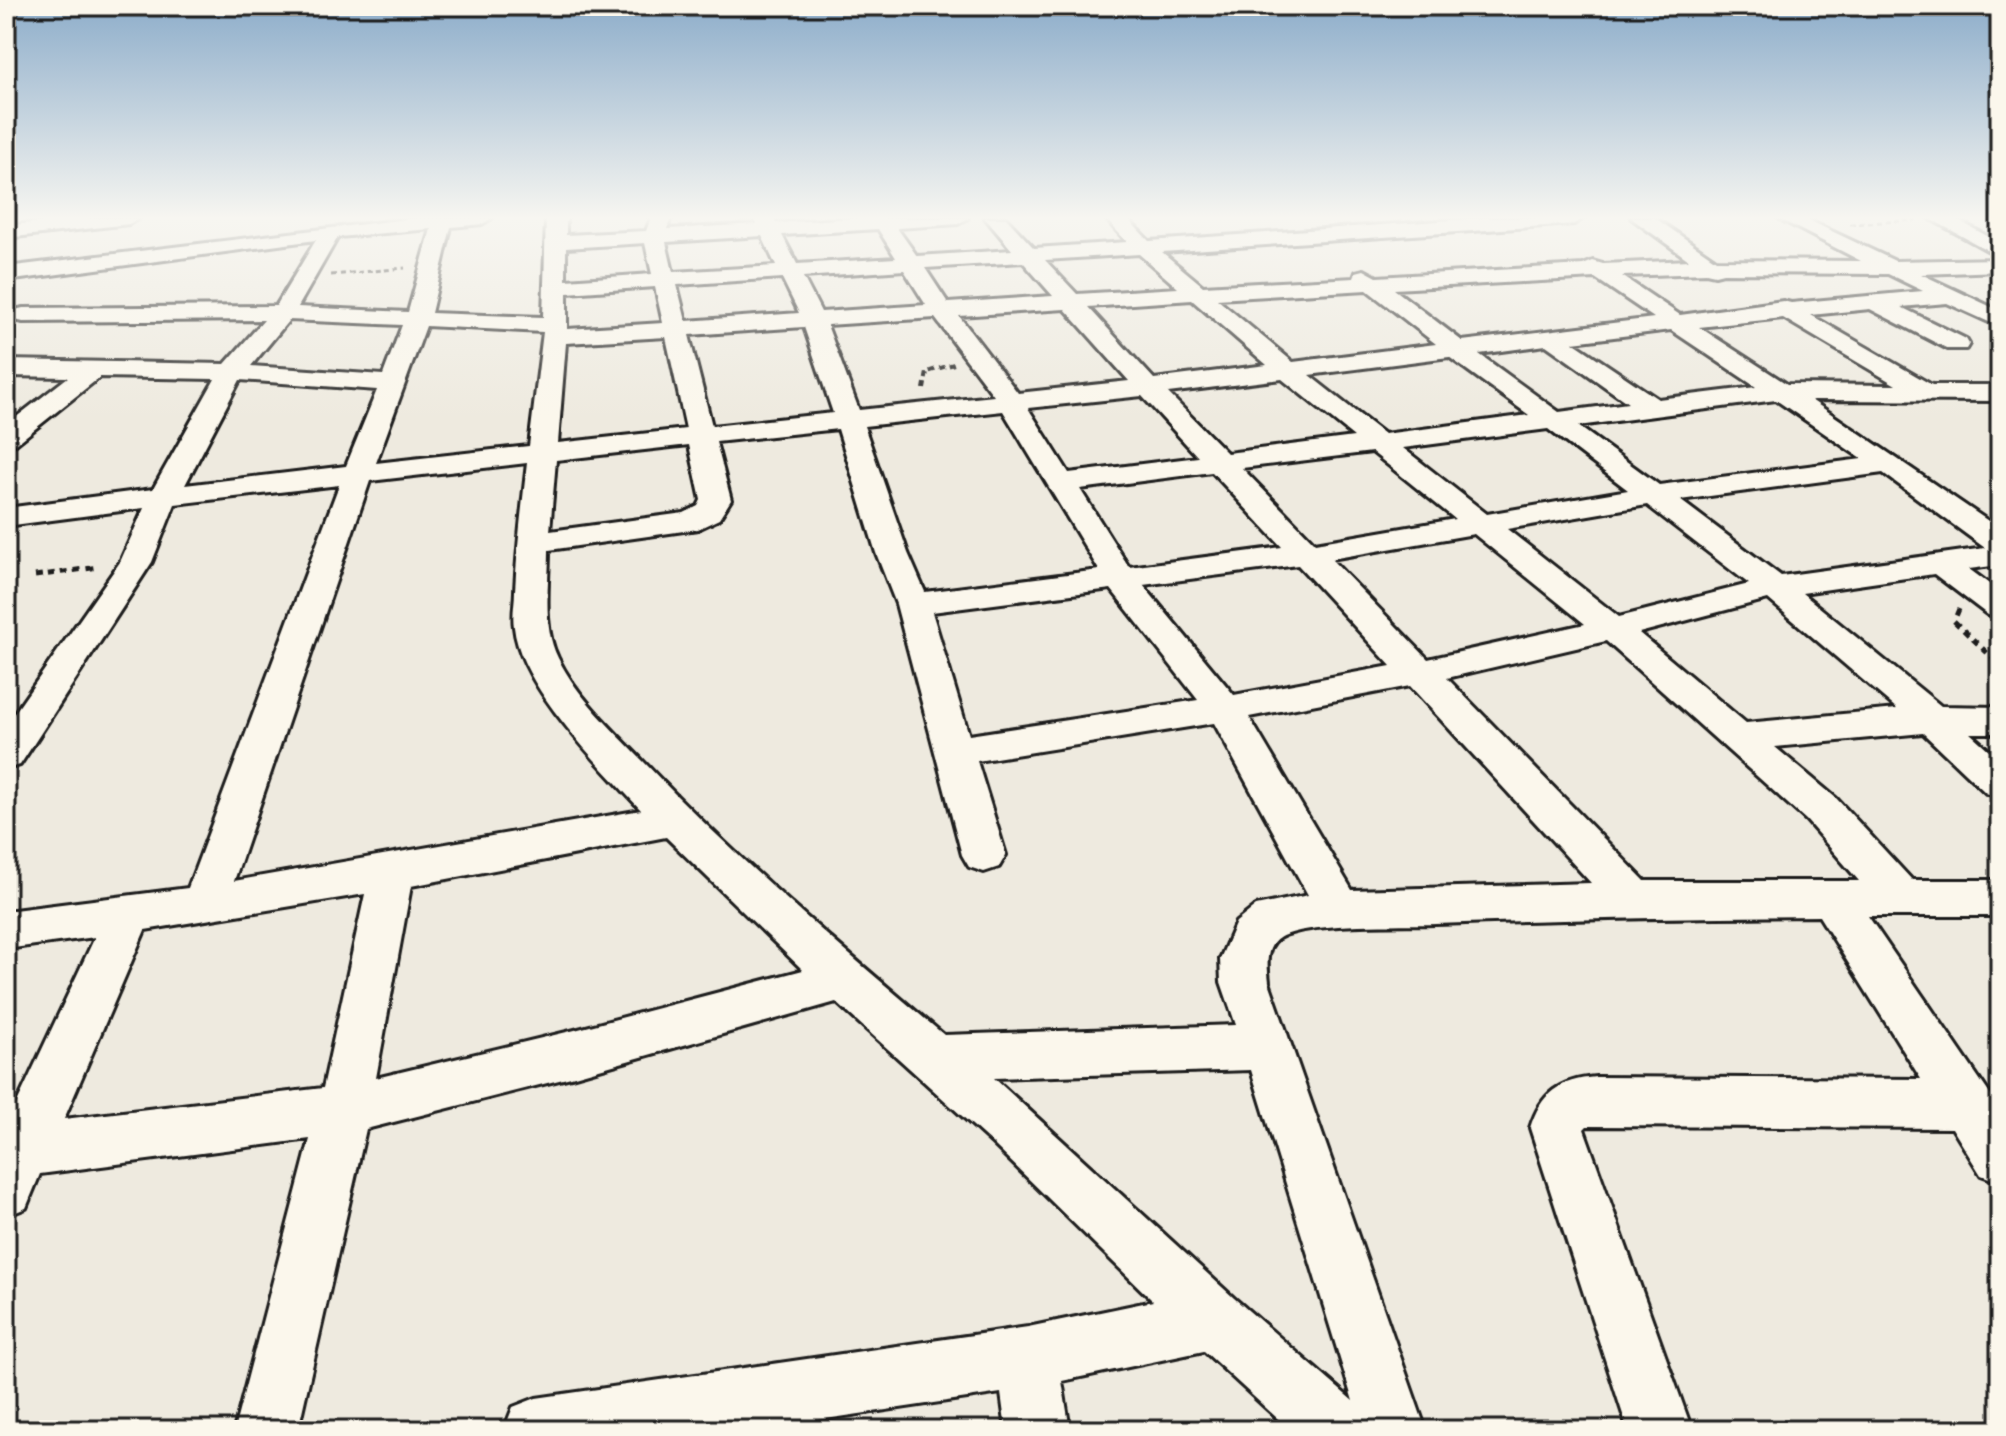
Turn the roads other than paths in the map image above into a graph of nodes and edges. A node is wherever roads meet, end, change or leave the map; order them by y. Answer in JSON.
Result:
{"nodes":[{"id":1,"x":59,"y":285,"type":"edge"},
{"id":2,"x":299,"y":285,"type":"edge"},
{"id":3,"x":428,"y":285,"type":"edge"},
{"id":4,"x":556,"y":285,"type":"edge"},
{"id":5,"x":649,"y":285,"type":"edge"},
{"id":6,"x":665,"y":285,"type":"edge"},
{"id":7,"x":797,"y":285,"type":"edge"},
{"id":8,"x":924,"y":285,"type":"edge"},
{"id":9,"x":1056,"y":285,"type":"edge"},
{"id":10,"x":1189,"y":285,"type":"edge"},
{"id":11,"x":1353,"y":285,"type":"edge"},
{"id":12,"x":1374,"y":285,"type":"edge"},
{"id":13,"x":1619,"y":285,"type":"edge"},
{"id":14,"x":1742,"y":285,"type":"edge"},
{"id":15,"x":1928,"y":285,"type":"edge"},
{"id":16,"x":1198,"y":293,"type":"junction"},
{"id":17,"x":1950,"y":296,"type":"junction"},
{"id":18,"x":1872,"y":301,"type":"junction"},
{"id":19,"x":1072,"y":303,"type":"junction"},
{"id":20,"x":1786,"y":310,"type":"junction"},
{"id":21,"x":942,"y":311,"type":"junction"},
{"id":22,"x":283,"y":313,"type":"junction"},
{"id":23,"x":555,"y":316,"type":"junction"},
{"id":24,"x":2000,"y":320,"type":"edge"},
{"id":25,"x":14,"y":321,"type":"edge"},
{"id":26,"x":416,"y":321,"type":"junction"},
{"id":27,"x":814,"y":321,"type":"junction"},
{"id":28,"x":1676,"y":324,"type":"junction"},
{"id":29,"x":677,"y":330,"type":"junction"},
{"id":30,"x":1553,"y":339,"type":"junction"},
{"id":31,"x":1957,"y":344,"type":"dead end"},
{"id":32,"x":1456,"y":349,"type":"junction"},
{"id":33,"x":6,"y":368,"type":"edge"},
{"id":34,"x":93,"y":370,"type":"junction"},
{"id":35,"x":1288,"y":371,"type":"junction"},
{"id":36,"x":232,"y":372,"type":"junction"},
{"id":37,"x":393,"y":383,"type":"junction"},
{"id":38,"x":1148,"y":387,"type":"junction"},
{"id":39,"x":1925,"y":391,"type":"junction"},
{"id":40,"x":1779,"y":392,"type":"junction"},
{"id":41,"x":2000,"y":393,"type":"edge"},
{"id":42,"x":1010,"y":401,"type":"junction"},
{"id":43,"x":1650,"y":406,"type":"junction"},
{"id":44,"x":848,"y":418,"type":"junction"},
{"id":45,"x":1551,"y":419,"type":"junction"},
{"id":46,"x":703,"y":436,"type":"junction"},
{"id":47,"x":6,"y":438,"type":"edge"},
{"id":48,"x":1377,"y":443,"type":"junction"},
{"id":49,"x":545,"y":455,"type":"junction"},
{"id":50,"x":1220,"y":464,"type":"junction"},
{"id":51,"x":1889,"y":464,"type":"junction"},
{"id":52,"x":358,"y":473,"type":"junction"},
{"id":53,"x":1059,"y":483,"type":"junction"},
{"id":54,"x":1652,"y":495,"type":"junction"},
{"id":55,"x":164,"y":496,"type":"junction"},
{"id":56,"x":6,"y":517,"type":"edge"},
{"id":57,"x":1483,"y":524,"type":"junction"},
{"id":58,"x":533,"y":543,"type":"junction"},
{"id":59,"x":2000,"y":544,"type":"edge"},
{"id":60,"x":1305,"y":554,"type":"junction"},
{"id":61,"x":2000,"y":555,"type":"edge"},
{"id":62,"x":1940,"y":563,"type":"junction"},
{"id":63,"x":1120,"y":578,"type":"junction"},
{"id":64,"x":1776,"y":587,"type":"junction"},
{"id":65,"x":913,"y":604,"type":"junction"},
{"id":66,"x":1986,"y":609,"type":"edge"},
{"id":67,"x":1613,"y":629,"type":"junction"},
{"id":68,"x":1418,"y":673,"type":"junction"},
{"id":69,"x":1225,"y":709,"type":"junction"},
{"id":70,"x":1935,"y":719,"type":"junction"},
{"id":71,"x":2000,"y":720,"type":"edge"},
{"id":72,"x":1737,"y":737,"type":"junction"},
{"id":73,"x":954,"y":751,"type":"junction"},
{"id":74,"x":6,"y":755,"type":"edge"},
{"id":75,"x":2000,"y":783,"type":"edge"},
{"id":76,"x":674,"y":820,"type":"junction"},
{"id":77,"x":984,"y":855,"type":"dead end"},
{"id":78,"x":391,"y":874,"type":"junction"},
{"id":79,"x":1901,"y":898,"type":"junction"},
{"id":80,"x":2000,"y":898,"type":"edge"},
{"id":81,"x":1634,"y":899,"type":"junction"},
{"id":82,"x":1832,"y":899,"type":"junction"},
{"id":83,"x":204,"y":904,"type":"junction"},
{"id":84,"x":1339,"y":909,"type":"junction"},
{"id":85,"x":128,"y":916,"type":"junction"},
{"id":86,"x":6,"y":930,"type":"edge"},
{"id":87,"x":844,"y":979,"type":"junction"},
{"id":88,"x":1269,"y":1047,"type":"junction"},
{"id":89,"x":935,"y":1058,"type":"junction"},
{"id":90,"x":1965,"y":1104,"type":"junction"},
{"id":91,"x":344,"y":1110,"type":"junction"},
{"id":92,"x":2000,"y":1155,"type":"edge"},
{"id":93,"x":12,"y":1164,"type":"edge"},
{"id":94,"x":1213,"y":1319,"type":"junction"},
{"id":95,"x":1028,"y":1358,"type":"junction"},
{"id":96,"x":685,"y":1420,"type":"edge"},
{"id":97,"x":266,"y":1430,"type":"edge"},
{"id":98,"x":536,"y":1430,"type":"edge"},
{"id":99,"x":1038,"y":1430,"type":"edge"},
{"id":100,"x":1338,"y":1430,"type":"edge"},
{"id":101,"x":1394,"y":1430,"type":"edge"},
{"id":102,"x":1660,"y":1430,"type":"edge"}],
"edges":[{"from":1,"to":25,"type":"street"},
{"from":2,"to":22,"type":"street"},
{"from":3,"to":26,"type":"street"},
{"from":4,"to":23,"type":"street"},
{"from":5,"to":23,"type":"street"},
{"from":6,"to":29,"type":"street"},
{"from":7,"to":27,"type":"street"},
{"from":8,"to":21,"type":"street"},
{"from":9,"to":19,"type":"street"},
{"from":10,"to":16,"type":"street"},
{"from":11,"to":16,"type":"street"},
{"from":12,"to":32,"type":"street"},
{"from":13,"to":28,"type":"street"},
{"from":14,"to":20,"type":"street"},
{"from":15,"to":17,"type":"street"},
{"from":16,"to":19,"type":"street"},
{"from":16,"to":35,"type":"street"},
{"from":17,"to":18,"type":"street"},
{"from":17,"to":24,"type":"street"},
{"from":18,"to":20,"type":"street"},
{"from":18,"to":31,"type":"street"},
{"from":19,"to":21,"type":"street"},
{"from":19,"to":38,"type":"street"},
{"from":20,"to":28,"type":"street"},
{"from":20,"to":39,"type":"street"},
{"from":21,"to":27,"type":"street"},
{"from":21,"to":42,"type":"street"},
{"from":22,"to":25,"type":"street"},
{"from":22,"to":26,"type":"street"},
{"from":22,"to":36,"type":"street"},
{"from":23,"to":26,"type":"street"},
{"from":23,"to":29,"type":"street"},
{"from":23,"to":49,"type":"street"},
{"from":26,"to":37,"type":"street"},
{"from":27,"to":29,"type":"street"},
{"from":27,"to":44,"type":"street"},
{"from":28,"to":30,"type":"street"},
{"from":28,"to":40,"type":"street"},
{"from":29,"to":46,"type":"street"},
{"from":30,"to":32,"type":"street"},
{"from":30,"to":43,"type":"street"},
{"from":32,"to":35,"type":"street"},
{"from":32,"to":45,"type":"street"},
{"from":33,"to":34,"type":"street"},
{"from":34,"to":36,"type":"street"},
{"from":34,"to":47,"type":"street"},
{"from":35,"to":38,"type":"street"},
{"from":35,"to":48,"type":"street"},
{"from":36,"to":37,"type":"street"},
{"from":36,"to":55,"type":"street"},
{"from":37,"to":52,"type":"street"},
{"from":38,"to":42,"type":"street"},
{"from":38,"to":50,"type":"street"},
{"from":39,"to":40,"type":"street"},
{"from":39,"to":41,"type":"street"},
{"from":40,"to":43,"type":"street"},
{"from":40,"to":51,"type":"street"},
{"from":42,"to":44,"type":"street"},
{"from":42,"to":53,"type":"street"},
{"from":43,"to":45,"type":"street"},
{"from":44,"to":46,"type":"street"},
{"from":44,"to":65,"type":"street"},
{"from":45,"to":48,"type":"street"},
{"from":45,"to":54,"type":"street"},
{"from":46,"to":49,"type":"street"},
{"from":46,"to":58,"type":"street"},
{"from":48,"to":50,"type":"street"},
{"from":48,"to":57,"type":"street"},
{"from":49,"to":52,"type":"street"},
{"from":49,"to":58,"type":"street"},
{"from":50,"to":53,"type":"street"},
{"from":50,"to":60,"type":"street"},
{"from":51,"to":54,"type":"street"},
{"from":51,"to":59,"type":"street"},
{"from":52,"to":55,"type":"street"},
{"from":52,"to":83,"type":"street"},
{"from":53,"to":63,"type":"street"},
{"from":54,"to":57,"type":"street"},
{"from":54,"to":64,"type":"street"},
{"from":55,"to":56,"type":"street"},
{"from":55,"to":74,"type":"street"},
{"from":57,"to":60,"type":"street"},
{"from":57,"to":67,"type":"street"},
{"from":58,"to":76,"type":"street"},
{"from":60,"to":63,"type":"street"},
{"from":60,"to":68,"type":"street"},
{"from":61,"to":62,"type":"street"},
{"from":62,"to":64,"type":"street"},
{"from":62,"to":66,"type":"street"},
{"from":63,"to":65,"type":"street"},
{"from":63,"to":69,"type":"street"},
{"from":64,"to":67,"type":"street"},
{"from":64,"to":70,"type":"street"},
{"from":65,"to":73,"type":"street"},
{"from":67,"to":68,"type":"street"},
{"from":67,"to":72,"type":"street"},
{"from":68,"to":69,"type":"street"},
{"from":68,"to":81,"type":"street"},
{"from":69,"to":73,"type":"street"},
{"from":69,"to":84,"type":"street"},
{"from":70,"to":71,"type":"street"},
{"from":70,"to":72,"type":"street"},
{"from":70,"to":75,"type":"street"},
{"from":72,"to":79,"type":"street"},
{"from":73,"to":77,"type":"street"},
{"from":76,"to":78,"type":"street"},
{"from":76,"to":87,"type":"street"},
{"from":78,"to":83,"type":"street"},
{"from":78,"to":91,"type":"street"},
{"from":79,"to":80,"type":"street"},
{"from":79,"to":82,"type":"street"},
{"from":81,"to":82,"type":"street"},
{"from":81,"to":84,"type":"street"},
{"from":82,"to":90,"type":"street"},
{"from":83,"to":85,"type":"street"},
{"from":84,"to":88,"type":"street"},
{"from":85,"to":86,"type":"street"},
{"from":85,"to":93,"type":"street"},
{"from":87,"to":89,"type":"street"},
{"from":87,"to":91,"type":"street"},
{"from":88,"to":89,"type":"street"},
{"from":88,"to":101,"type":"street"},
{"from":89,"to":94,"type":"street"},
{"from":90,"to":92,"type":"street"},
{"from":90,"to":102,"type":"street"},
{"from":91,"to":93,"type":"street"},
{"from":91,"to":97,"type":"street"},
{"from":94,"to":95,"type":"street"},
{"from":94,"to":100,"type":"street"},
{"from":95,"to":96,"type":"street"},
{"from":95,"to":99,"type":"street"},
{"from":96,"to":98,"type":"street"}]}
